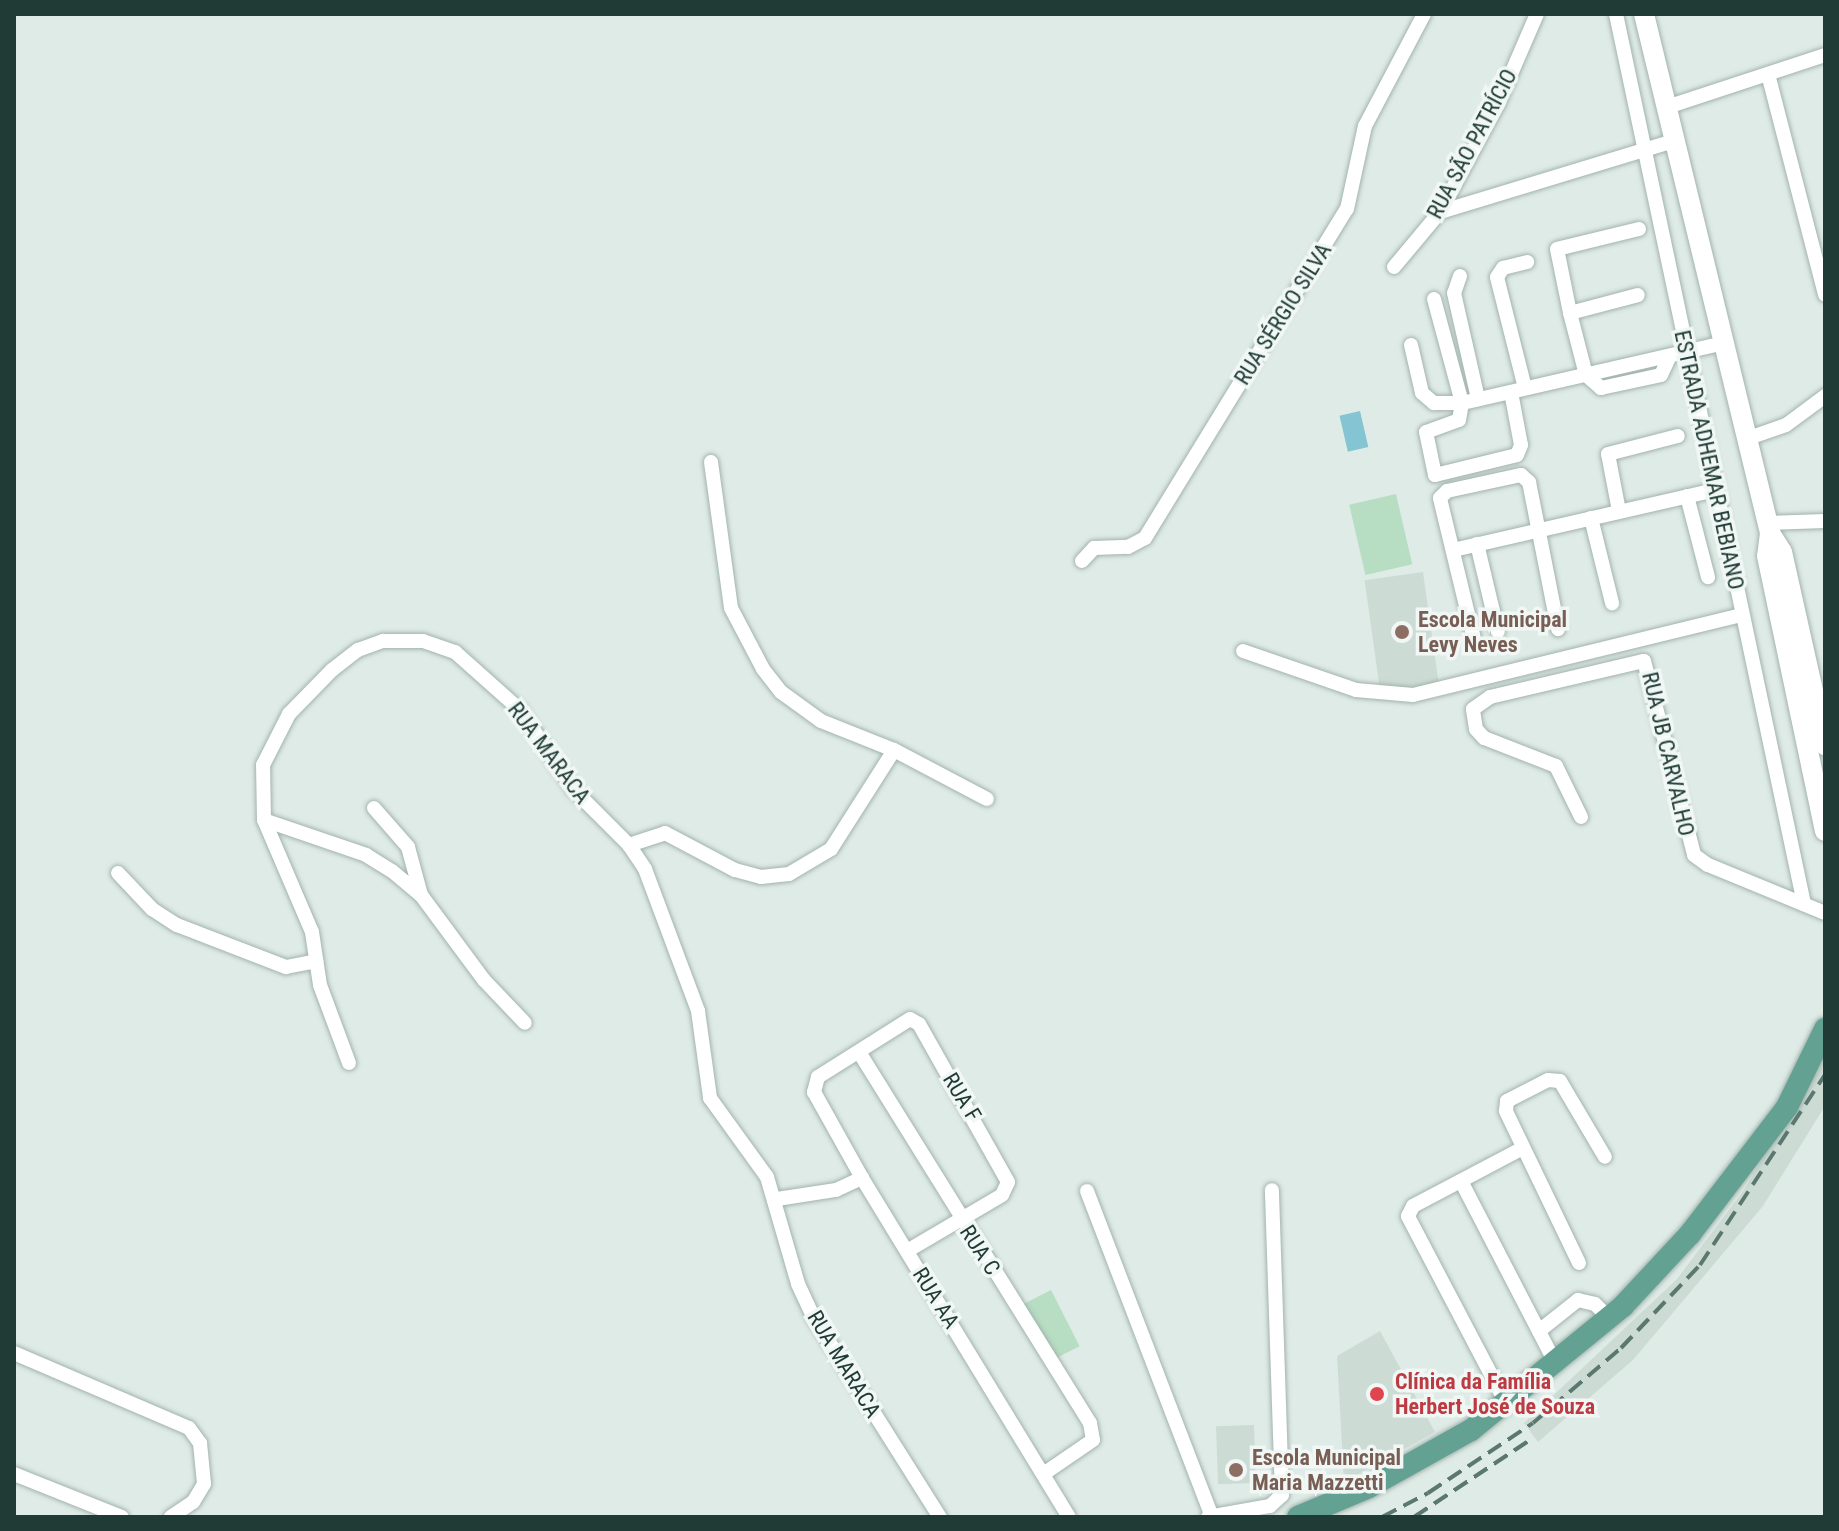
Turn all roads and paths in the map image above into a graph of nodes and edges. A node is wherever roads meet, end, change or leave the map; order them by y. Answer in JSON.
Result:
{"nodes":[{"id":1,"x":1424,"y":14,"type":"edge"},
{"id":2,"x":1537,"y":14,"type":"edge"},
{"id":3,"x":1616,"y":14,"type":"edge"},
{"id":4,"x":1644,"y":14,"type":"edge"},
{"id":5,"x":1825,"y":55,"type":"edge"},
{"id":6,"x":1768,"y":74,"type":"junction"},
{"id":7,"x":1667,"y":107,"type":"junction"},
{"id":8,"x":1674,"y":141,"type":"junction"},
{"id":9,"x":1643,"y":151,"type":"junction"},
{"id":10,"x":1440,"y":212,"type":"junction"},
{"id":11,"x":1639,"y":229,"type":"dead end"},
{"id":12,"x":1527,"y":262,"type":"dead end"},
{"id":13,"x":1394,"y":267,"type":"dead end"},
{"id":14,"x":1460,"y":276,"type":"dead end"},
{"id":15,"x":1638,"y":295,"type":"dead end"},
{"id":16,"x":1825,"y":295,"type":"edge"},
{"id":17,"x":1434,"y":299,"type":"dead end"},
{"id":18,"x":1570,"y":313,"type":"junction"},
{"id":19,"x":1723,"y":343,"type":"junction"},
{"id":20,"x":1411,"y":345,"type":"dead end"},
{"id":21,"x":1686,"y":352,"type":"junction"},
{"id":22,"x":1586,"y":375,"type":"junction"},
{"id":23,"x":1518,"y":390,"type":"junction"},
{"id":24,"x":1825,"y":396,"type":"edge"},
{"id":25,"x":1478,"y":399,"type":"junction"},
{"id":26,"x":1462,"y":403,"type":"junction"},
{"id":27,"x":1678,"y":436,"type":"dead end"},
{"id":28,"x":1746,"y":439,"type":"junction"},
{"id":29,"x":711,"y":462,"type":"dead end"},
{"id":30,"x":1714,"y":490,"type":"junction"},
{"id":31,"x":1687,"y":496,"type":"junction"},
{"id":32,"x":1619,"y":511,"type":"junction"},
{"id":33,"x":1591,"y":518,"type":"junction"},
{"id":34,"x":1825,"y":521,"type":"edge"},
{"id":35,"x":1769,"y":528,"type":"junction"},
{"id":36,"x":1537,"y":530,"type":"junction"},
{"id":37,"x":1477,"y":544,"type":"junction"},
{"id":38,"x":1453,"y":550,"type":"junction"},
{"id":39,"x":1082,"y":561,"type":"dead end"},
{"id":40,"x":1708,"y":577,"type":"dead end"},
{"id":41,"x":1612,"y":603,"type":"dead end"},
{"id":42,"x":1741,"y":615,"type":"junction"},
{"id":43,"x":1558,"y":629,"type":"dead end"},
{"id":44,"x":1498,"y":632,"type":"dead end"},
{"id":45,"x":1474,"y":639,"type":"dead end"},
{"id":46,"x":1243,"y":651,"type":"dead end"},
{"id":47,"x":1825,"y":745,"type":"edge"},
{"id":48,"x":894,"y":750,"type":"junction"},
{"id":49,"x":987,"y":799,"type":"dead end"},
{"id":50,"x":374,"y":808,"type":"dead end"},
{"id":51,"x":1581,"y":817,"type":"dead end"},
{"id":52,"x":264,"y":820,"type":"junction"},
{"id":53,"x":1825,"y":831,"type":"edge"},
{"id":54,"x":629,"y":845,"type":"junction"},
{"id":55,"x":118,"y":873,"type":"dead end"},
{"id":56,"x":421,"y":895,"type":"junction"},
{"id":57,"x":1804,"y":904,"type":"junction"},
{"id":58,"x":1825,"y":913,"type":"edge"},
{"id":59,"x":316,"y":961,"type":"junction"},
{"id":60,"x":525,"y":1023,"type":"dead end"},
{"id":61,"x":1825,"y":1029,"type":"edge"},
{"id":62,"x":859,"y":1052,"type":"junction"},
{"id":63,"x":349,"y":1063,"type":"dead end"},
{"id":64,"x":1523,"y":1148,"type":"junction"},
{"id":65,"x":1605,"y":1157,"type":"dead end"},
{"id":66,"x":862,"y":1178,"type":"junction"},
{"id":67,"x":1461,"y":1181,"type":"junction"},
{"id":68,"x":1272,"y":1190,"type":"dead end"},
{"id":69,"x":1087,"y":1191,"type":"dead end"},
{"id":70,"x":777,"y":1199,"type":"junction"},
{"id":71,"x":960,"y":1220,"type":"junction"},
{"id":72,"x":907,"y":1251,"type":"junction"},
{"id":73,"x":1579,"y":1263,"type":"dead end"},
{"id":74,"x":1609,"y":1318,"type":"junction"},
{"id":75,"x":1539,"y":1331,"type":"junction"},
{"id":76,"x":14,"y":1353,"type":"edge"},
{"id":77,"x":1556,"y":1364,"type":"junction"},
{"id":78,"x":1506,"y":1403,"type":"junction"},
{"id":79,"x":1045,"y":1473,"type":"junction"},
{"id":80,"x":14,"y":1474,"type":"edge"},
{"id":81,"x":1210,"y":1516,"type":"edge"},
{"id":82,"x":122,"y":1517,"type":"edge"},
{"id":83,"x":171,"y":1517,"type":"edge"},
{"id":84,"x":940,"y":1517,"type":"edge"},
{"id":85,"x":1069,"y":1517,"type":"edge"},
{"id":86,"x":1298,"y":1517,"type":"edge"}],
"edges":[{"from":1,"to":39,"type":"street","name":"RUA SÉRGIO SILVA"},
{"from":2,"to":10,"type":"street","name":"RUA SÃO PATRÍCIO"},
{"from":3,"to":9,"type":"street","name":"ESTRADA ADHEMAR BEBIANO"},
{"from":4,"to":7,"type":"main road","name":"ESTRADA ADHEMAR BEBIANO"},
{"from":5,"to":6,"type":"street"},
{"from":6,"to":7,"type":"street"},
{"from":6,"to":16,"type":"street"},
{"from":7,"to":8,"type":"main road","name":"ESTRADA ADHEMAR BEBIANO"},
{"from":8,"to":9,"type":"street"},
{"from":8,"to":19,"type":"main road","name":"ESTRADA ADHEMAR BEBIANO"},
{"from":9,"to":10,"type":"street"},
{"from":9,"to":21,"type":"street","name":"ESTRADA ADHEMAR BEBIANO"},
{"from":10,"to":13,"type":"street","name":"RUA SÃO PATRÍCIO"},
{"from":11,"to":18,"type":"street"},
{"from":12,"to":23,"type":"street"},
{"from":14,"to":25,"type":"street"},
{"from":15,"to":18,"type":"street"},
{"from":17,"to":26,"type":"street"},
{"from":18,"to":22,"type":"street"},
{"from":19,"to":21,"type":"street"},
{"from":19,"to":28,"type":"main road","name":"ESTRADA ADHEMAR BEBIANO"},
{"from":20,"to":26,"type":"street"},
{"from":21,"to":22,"type":"street"},
{"from":21,"to":30,"type":"street","name":"ESTRADA ADHEMAR BEBIANO"},
{"from":22,"to":23,"type":"street"},
{"from":23,"to":25,"type":"street"},
{"from":23,"to":26,"type":"street"},
{"from":24,"to":28,"type":"street"},
{"from":25,"to":26,"type":"street"},
{"from":27,"to":32,"type":"street"},
{"from":28,"to":35,"type":"main road","name":"ESTRADA ADHEMAR BEBIANO"},
{"from":29,"to":48,"type":"street"},
{"from":30,"to":31,"type":"street"},
{"from":30,"to":42,"type":"street","name":"ESTRADA ADHEMAR BEBIANO"},
{"from":31,"to":32,"type":"street"},
{"from":31,"to":40,"type":"street"},
{"from":32,"to":33,"type":"street"},
{"from":33,"to":36,"type":"street"},
{"from":33,"to":41,"type":"street"},
{"from":34,"to":35,"type":"street"},
{"from":35,"to":47,"type":"main road","name":"ESTRADA ADHEMAR BEBIANO"},
{"from":35,"to":53,"type":"main road","name":"ESTRADA ADHEMAR BEBIANO"},
{"from":36,"to":37,"type":"street"},
{"from":36,"to":38,"type":"street"},
{"from":36,"to":43,"type":"street"},
{"from":37,"to":38,"type":"street"},
{"from":37,"to":44,"type":"street"},
{"from":38,"to":45,"type":"street"},
{"from":42,"to":46,"type":"street"},
{"from":42,"to":57,"type":"street","name":"ESTRADA ADHEMAR BEBIANO"},
{"from":48,"to":49,"type":"street"},
{"from":48,"to":54,"type":"street"},
{"from":50,"to":56,"type":"street"},
{"from":51,"to":57,"type":"street","name":"RUA JB CARVALHO"},
{"from":52,"to":54,"type":"street","name":"RUA MARACA"},
{"from":52,"to":56,"type":"street"},
{"from":52,"to":59,"type":"street","name":"RUA MARACA"},
{"from":54,"to":70,"type":"street","name":"RUA MARACA"},
{"from":55,"to":59,"type":"street"},
{"from":56,"to":60,"type":"street"},
{"from":57,"to":58,"type":"street","name":"RUA JB CARVALHO"},
{"from":59,"to":63,"type":"street","name":"RUA MARACA"},
{"from":61,"to":74,"type":"main road"},
{"from":62,"to":66,"type":"street","name":"RUA AA"},
{"from":62,"to":71,"type":"street","name":"RUA C"},
{"from":62,"to":71,"type":"street","name":"RUA F"},
{"from":64,"to":65,"type":"street"},
{"from":64,"to":67,"type":"street"},
{"from":64,"to":73,"type":"street"},
{"from":66,"to":70,"type":"street"},
{"from":66,"to":72,"type":"street","name":"RUA AA"},
{"from":67,"to":75,"type":"street"},
{"from":67,"to":78,"type":"street"},
{"from":68,"to":81,"type":"street"},
{"from":69,"to":81,"type":"street"},
{"from":70,"to":84,"type":"street","name":"RUA MARACA"},
{"from":71,"to":72,"type":"street"},
{"from":71,"to":79,"type":"street","name":"RUA C"},
{"from":72,"to":79,"type":"street","name":"RUA AA"},
{"from":74,"to":75,"type":"street"},
{"from":74,"to":77,"type":"main road"},
{"from":75,"to":77,"type":"street"},
{"from":76,"to":83,"type":"street"},
{"from":77,"to":78,"type":"main road"},
{"from":78,"to":86,"type":"main road"},
{"from":79,"to":85,"type":"street","name":"RUA AA"},
{"from":80,"to":82,"type":"street"}]}
